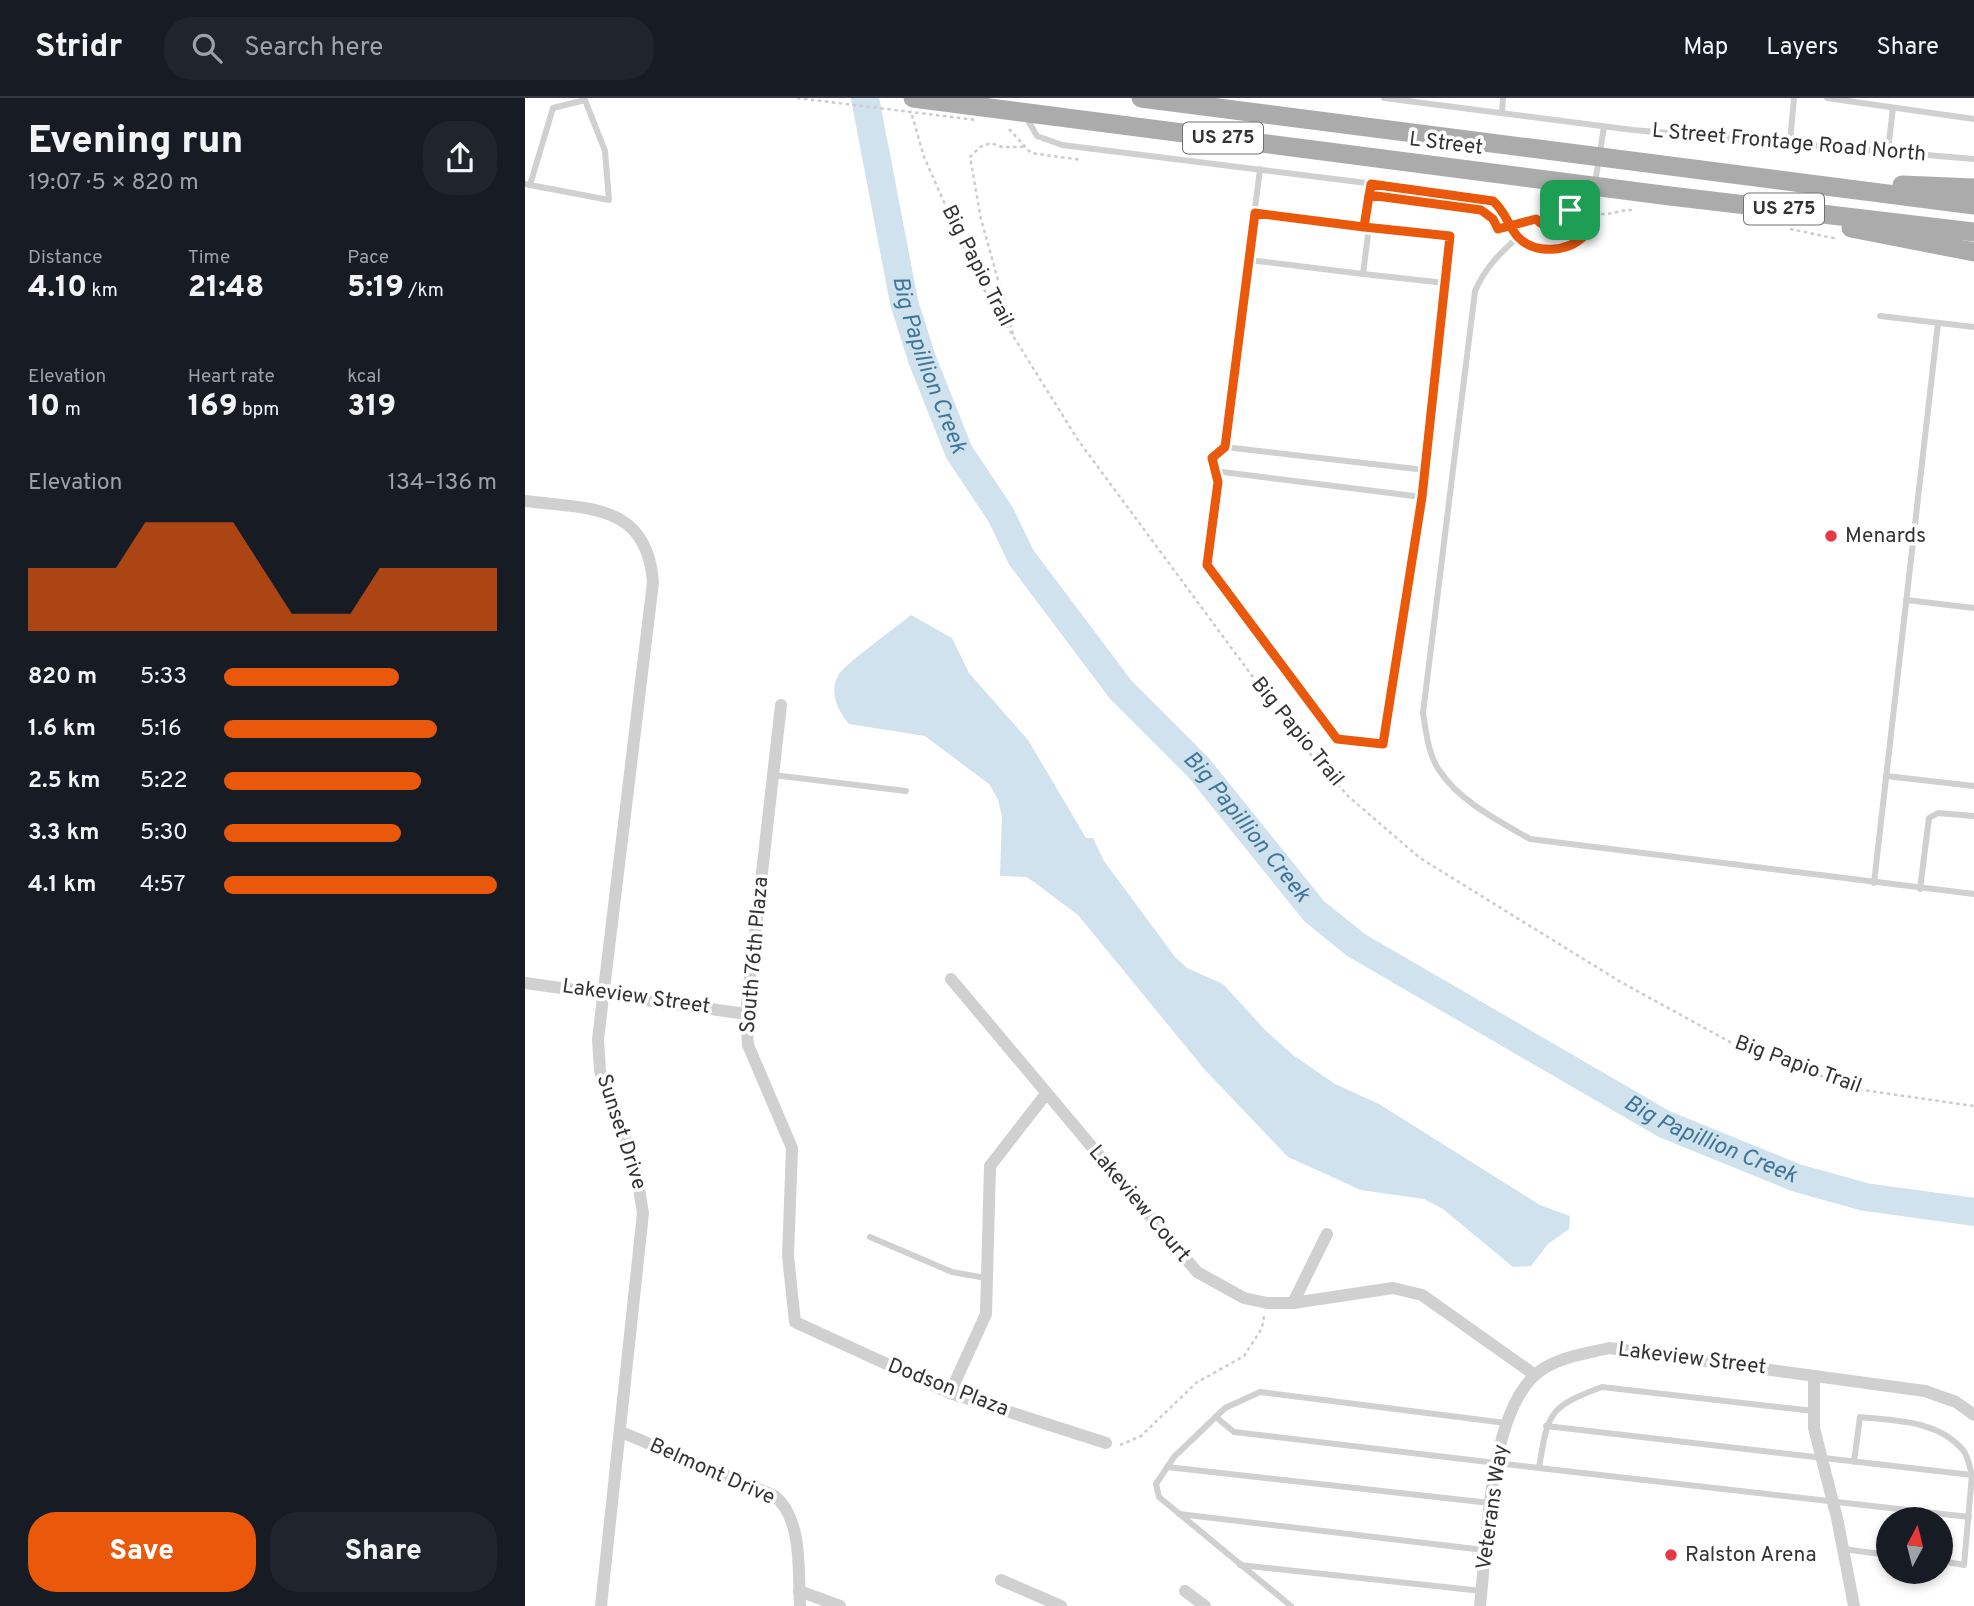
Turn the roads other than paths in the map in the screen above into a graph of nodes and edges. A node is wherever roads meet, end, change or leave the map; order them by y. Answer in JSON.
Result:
{"nodes":[{"id":1,"x":1141,"y":98,"type":"edge"},
{"id":2,"x":1384,"y":98,"type":"edge"},
{"id":3,"x":1503,"y":98,"type":"edge"},
{"id":4,"x":1794,"y":98,"type":"edge"},
{"id":5,"x":1827,"y":98,"type":"edge"},
{"id":6,"x":912,"y":103,"type":"edge"},
{"id":7,"x":1893,"y":107,"type":"junction"},
{"id":8,"x":1024,"y":112,"type":"junction"},
{"id":9,"x":1501,"y":113,"type":"junction"},
{"id":10,"x":1974,"y":119,"type":"edge"},
{"id":11,"x":1604,"y":127,"type":"junction"},
{"id":12,"x":1790,"y":142,"type":"junction"},
{"id":13,"x":1888,"y":150,"type":"junction"},
{"id":14,"x":1599,"y":156,"type":"junction"},
{"id":15,"x":1974,"y":159,"type":"edge"},
{"id":16,"x":1260,"y":169,"type":"junction"},
{"id":17,"x":1794,"y":182,"type":"junction"},
{"id":18,"x":1371,"y":184,"type":"junction"},
{"id":19,"x":528,"y":185,"type":"edge"},
{"id":20,"x":1595,"y":186,"type":"junction"},
{"id":21,"x":1974,"y":188,"type":"edge"},
{"id":22,"x":1974,"y":205,"type":"edge"},
{"id":23,"x":1779,"y":209,"type":"junction"},
{"id":24,"x":1255,"y":213,"type":"junction"},
{"id":25,"x":1367,"y":227,"type":"junction"},
{"id":26,"x":1974,"y":232,"type":"edge"},
{"id":27,"x":1518,"y":237,"type":"junction"},
{"id":28,"x":1974,"y":252,"type":"edge"},
{"id":29,"x":1249,"y":260,"type":"junction"},
{"id":30,"x":1363,"y":274,"type":"junction"},
{"id":31,"x":1445,"y":283,"type":"junction"},
{"id":32,"x":1880,"y":316,"type":"dead end"},
{"id":33,"x":1938,"y":323,"type":"junction"},
{"id":34,"x":1974,"y":327,"type":"edge"},
{"id":35,"x":1225,"y":447,"type":"junction"},
{"id":36,"x":1425,"y":470,"type":"junction"},
{"id":37,"x":1215,"y":471,"type":"junction"},
{"id":38,"x":1422,"y":497,"type":"junction"},
{"id":39,"x":525,"y":501,"type":"edge"},
{"id":40,"x":1906,"y":600,"type":"junction"},
{"id":41,"x":1974,"y":608,"type":"edge"},
{"id":42,"x":781,"y":705,"type":"dead end"},
{"id":43,"x":773,"y":775,"type":"junction"},
{"id":44,"x":1886,"y":776,"type":"junction"},
{"id":45,"x":1974,"y":786,"type":"edge"},
{"id":46,"x":906,"y":791,"type":"dead end"},
{"id":47,"x":1974,"y":816,"type":"edge"},
{"id":48,"x":1874,"y":883,"type":"junction"},
{"id":49,"x":1920,"y":889,"type":"junction"},
{"id":50,"x":1974,"y":894,"type":"edge"},
{"id":51,"x":951,"y":979,"type":"dead end"},
{"id":52,"x":525,"y":983,"type":"edge"},
{"id":53,"x":603,"y":992,"type":"junction"},
{"id":54,"x":746,"y":1014,"type":"junction"},
{"id":55,"x":1046,"y":1094,"type":"junction"},
{"id":56,"x":1327,"y":1234,"type":"dead end"},
{"id":57,"x":870,"y":1237,"type":"dead end"},
{"id":58,"x":986,"y":1278,"type":"junction"},
{"id":59,"x":1293,"y":1303,"type":"junction"},
{"id":60,"x":795,"y":1322,"type":"joint"},
{"id":61,"x":1535,"y":1375,"type":"junction"},
{"id":62,"x":1814,"y":1376,"type":"junction"},
{"id":63,"x":950,"y":1393,"type":"junction"},
{"id":64,"x":1814,"y":1411,"type":"junction"},
{"id":65,"x":1974,"y":1415,"type":"edge"},
{"id":66,"x":1216,"y":1417,"type":"junction"},
{"id":67,"x":1506,"y":1423,"type":"junction"},
{"id":68,"x":1546,"y":1426,"type":"junction"},
{"id":69,"x":621,"y":1432,"type":"junction"},
{"id":70,"x":1106,"y":1443,"type":"road end"},
{"id":71,"x":1822,"y":1459,"type":"junction"},
{"id":72,"x":1854,"y":1462,"type":"junction"},
{"id":73,"x":1496,"y":1463,"type":"junction"},
{"id":74,"x":1167,"y":1467,"type":"junction"},
{"id":75,"x":1539,"y":1468,"type":"junction"},
{"id":76,"x":1972,"y":1475,"type":"junction"},
{"id":77,"x":1832,"y":1500,"type":"junction"},
{"id":78,"x":1492,"y":1503,"type":"junction"},
{"id":79,"x":1179,"y":1514,"type":"junction"},
{"id":80,"x":1969,"y":1517,"type":"junction"},
{"id":81,"x":1843,"y":1549,"type":"junction"},
{"id":82,"x":1486,"y":1551,"type":"junction"},
{"id":83,"x":1876,"y":1553,"type":"edge"},
{"id":84,"x":1953,"y":1563,"type":"edge"},
{"id":85,"x":1240,"y":1565,"type":"junction"},
{"id":86,"x":1001,"y":1580,"type":"dead end"},
{"id":87,"x":799,"y":1591,"type":"junction"},
{"id":88,"x":1185,"y":1591,"type":"dead end"},
{"id":89,"x":1482,"y":1591,"type":"junction"},
{"id":90,"x":601,"y":1606,"type":"edge"},
{"id":91,"x":800,"y":1606,"type":"edge"},
{"id":92,"x":840,"y":1606,"type":"edge"},
{"id":93,"x":1061,"y":1606,"type":"edge"},
{"id":94,"x":1205,"y":1606,"type":"edge"},
{"id":95,"x":1291,"y":1606,"type":"edge"},
{"id":96,"x":1480,"y":1606,"type":"edge"},
{"id":97,"x":1854,"y":1606,"type":"edge"}],
"edges":[{"from":1,"to":14,"type":"main road","name":"L Street","number":"US 275"},
{"from":2,"to":9,"type":"lane","name":"L Street Frontage Road North"},
{"from":3,"to":9,"type":"lane"},
{"from":4,"to":12,"type":"lane"},
{"from":5,"to":7,"type":"lane"},
{"from":6,"to":8,"type":"main road","name":"L Street","number":"US 275"},
{"from":7,"to":10,"type":"lane"},
{"from":7,"to":13,"type":"lane"},
{"from":8,"to":16,"type":"lane"},
{"from":8,"to":20,"type":"main road","name":"L Street","number":"US 275"},
{"from":9,"to":11,"type":"lane","name":"L Street Frontage Road North"},
{"from":11,"to":12,"type":"lane","name":"L Street Frontage Road North"},
{"from":11,"to":14,"type":"lane"},
{"from":12,"to":13,"type":"lane","name":"L Street Frontage Road North"},
{"from":13,"to":15,"type":"lane","name":"L Street Frontage Road North"},
{"from":14,"to":17,"type":"main road","name":"L Street","number":"US 275"},
{"from":14,"to":20,"type":"lane"},
{"from":16,"to":18,"type":"lane"},
{"from":16,"to":24,"type":"lane"},
{"from":17,"to":21,"type":"main road"},
{"from":17,"to":22,"type":"main road","name":"L Street","number":"US 275"},
{"from":18,"to":25,"type":"lane"},
{"from":18,"to":27,"type":"lane"},
{"from":19,"to":19,"type":"lane"},
{"from":20,"to":23,"type":"main road","name":"L Street","number":"US 275"},
{"from":20,"to":27,"type":"lane"},
{"from":23,"to":26,"type":"main road","name":"L Street","number":"US 275"},
{"from":23,"to":28,"type":"main road"},
{"from":24,"to":25,"type":"lane"},
{"from":24,"to":29,"type":"lane"},
{"from":25,"to":30,"type":"lane"},
{"from":25,"to":31,"type":"lane"},
{"from":27,"to":48,"type":"lane"},
{"from":29,"to":30,"type":"lane"},
{"from":29,"to":35,"type":"lane"},
{"from":30,"to":31,"type":"lane"},
{"from":31,"to":36,"type":"lane"},
{"from":32,"to":33,"type":"lane"},
{"from":33,"to":34,"type":"lane"},
{"from":33,"to":40,"type":"lane"},
{"from":35,"to":36,"type":"lane"},
{"from":35,"to":37,"type":"lane"},
{"from":36,"to":38,"type":"lane"},
{"from":37,"to":38,"type":"lane"},
{"from":37,"to":38,"type":"lane"},
{"from":39,"to":53,"type":"street","name":"Sunset Drive"},
{"from":40,"to":41,"type":"lane"},
{"from":40,"to":44,"type":"lane"},
{"from":42,"to":43,"type":"street","name":"South 76th Plaza"},
{"from":43,"to":46,"type":"lane"},
{"from":43,"to":54,"type":"street","name":"South 76th Plaza"},
{"from":44,"to":45,"type":"lane"},
{"from":44,"to":48,"type":"lane"},
{"from":47,"to":49,"type":"lane"},
{"from":48,"to":49,"type":"lane"},
{"from":49,"to":50,"type":"lane"},
{"from":51,"to":55,"type":"street","name":"Lakeview Court"},
{"from":52,"to":53,"type":"street","name":"Lakeview Street"},
{"from":53,"to":54,"type":"street","name":"Lakeview Street"},
{"from":53,"to":69,"type":"street","name":"Sunset Drive"},
{"from":54,"to":60,"type":"street","name":"South 76th Plaza"},
{"from":55,"to":58,"type":"street"},
{"from":55,"to":59,"type":"street","name":"Lakeview Court"},
{"from":56,"to":59,"type":"street"},
{"from":57,"to":58,"type":"lane"},
{"from":58,"to":63,"type":"street"},
{"from":59,"to":61,"type":"street","name":"Lakeview Court"},
{"from":60,"to":63,"type":"street","name":"Dodson Plaza"},
{"from":61,"to":62,"type":"street","name":"Lakeview Street"},
{"from":61,"to":67,"type":"street","name":"Veterans Way"},
{"from":62,"to":64,"type":"street"},
{"from":62,"to":65,"type":"street","name":"Lakeview Street"},
{"from":63,"to":70,"type":"street","name":"Dodson Plaza"},
{"from":64,"to":68,"type":"lane"},
{"from":64,"to":71,"type":"street"},
{"from":66,"to":67,"type":"lane"},
{"from":66,"to":73,"type":"lane"},
{"from":66,"to":74,"type":"lane"},
{"from":67,"to":73,"type":"street","name":"Veterans Way"},
{"from":68,"to":71,"type":"lane"},
{"from":68,"to":75,"type":"lane"},
{"from":69,"to":87,"type":"street","name":"Belmont Drive"},
{"from":69,"to":90,"type":"street","name":"Sunset Drive"},
{"from":71,"to":72,"type":"lane"},
{"from":71,"to":77,"type":"street"},
{"from":72,"to":76,"type":"lane"},
{"from":72,"to":76,"type":"lane"},
{"from":73,"to":75,"type":"lane"},
{"from":73,"to":78,"type":"street","name":"Veterans Way"},
{"from":74,"to":78,"type":"lane"},
{"from":74,"to":79,"type":"lane"},
{"from":75,"to":77,"type":"lane"},
{"from":76,"to":80,"type":"lane"},
{"from":77,"to":80,"type":"lane"},
{"from":77,"to":81,"type":"street"},
{"from":78,"to":82,"type":"street","name":"Veterans Way"},
{"from":79,"to":82,"type":"lane"},
{"from":79,"to":85,"type":"lane"},
{"from":80,"to":84,"type":"lane"},
{"from":81,"to":83,"type":"lane"},
{"from":81,"to":97,"type":"street"},
{"from":82,"to":89,"type":"street","name":"Veterans Way"},
{"from":85,"to":89,"type":"lane"},
{"from":85,"to":95,"type":"lane"},
{"from":86,"to":93,"type":"street"},
{"from":87,"to":91,"type":"street","name":"Belmont Drive"},
{"from":87,"to":92,"type":"street"},
{"from":88,"to":94,"type":"street"},
{"from":89,"to":96,"type":"street","name":"Veterans Way"}]}
